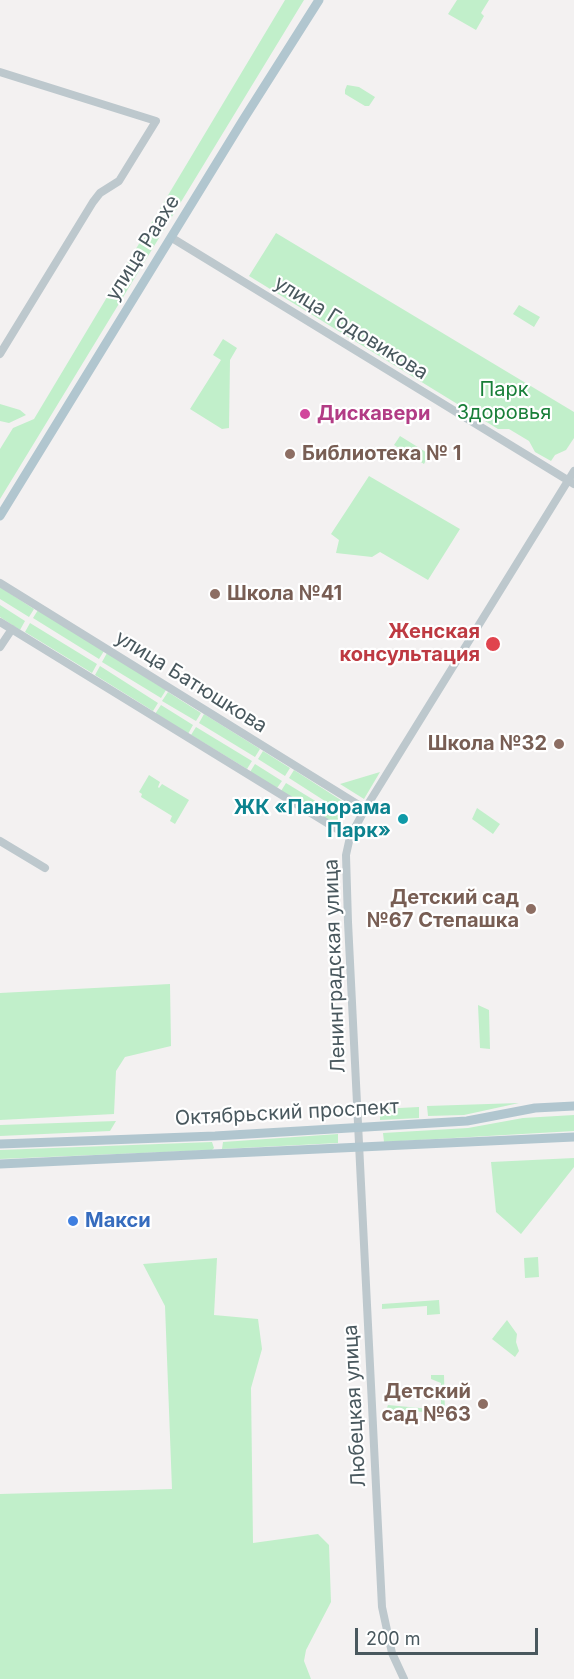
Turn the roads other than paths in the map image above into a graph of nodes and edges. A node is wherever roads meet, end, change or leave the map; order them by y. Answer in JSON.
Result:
{"nodes":[{"id":1,"x":319,"y":0,"type":"edge"},
{"id":2,"x":0,"y":72,"type":"edge"},
{"id":3,"x":172,"y":238,"type":"junction"},
{"id":4,"x":0,"y":354,"type":"edge"},
{"id":5,"x":574,"y":471,"type":"edge"},
{"id":6,"x":571,"y":483,"type":"edge"},
{"id":7,"x":0,"y":516,"type":"edge"},
{"id":8,"x":0,"y":582,"type":"edge"},
{"id":9,"x":0,"y":622,"type":"edge"},
{"id":10,"x":12,"y":629,"type":"junction"},
{"id":11,"x":0,"y":647,"type":"edge"},
{"id":12,"x":365,"y":809,"type":"junction"},
{"id":13,"x":350,"y":837,"type":"junction"},
{"id":14,"x":0,"y":841,"type":"edge"},
{"id":15,"x":45,"y":868,"type":"dead end"},
{"id":16,"x":574,"y":1106,"type":"edge"},
{"id":17,"x":358,"y":1127,"type":"junction"},
{"id":18,"x":215,"y":1136,"type":"junction"},
{"id":19,"x":574,"y":1137,"type":"edge"},
{"id":20,"x":0,"y":1144,"type":"edge"},
{"id":21,"x":359,"y":1148,"type":"junction"},
{"id":22,"x":215,"y":1154,"type":"junction"},
{"id":23,"x":0,"y":1164,"type":"edge"},
{"id":24,"x":404,"y":1679,"type":"edge"}],
"edges":[{"from":1,"to":3,"type":"main road","name":"улица Раахе"},
{"from":2,"to":4,"type":"street"},
{"from":3,"to":6,"type":"street","name":"улица Годовикова"},
{"from":3,"to":7,"type":"main road","name":"улица Раахе"},
{"from":5,"to":6,"type":"street","name":"Ленинградская улица"},
{"from":6,"to":12,"type":"street","name":"Ленинградская улица"},
{"from":8,"to":12,"type":"street","name":"улица Батюшкова"},
{"from":9,"to":10,"type":"street"},
{"from":10,"to":11,"type":"street"},
{"from":10,"to":13,"type":"street"},
{"from":12,"to":13,"type":"street","name":"Ленинградская улица"},
{"from":13,"to":17,"type":"street","name":"Ленинградская улица"},
{"from":14,"to":15,"type":"street"},
{"from":16,"to":17,"type":"main road","name":"Октябрьский проспект"},
{"from":17,"to":18,"type":"main road","name":"Октябрьский проспект"},
{"from":17,"to":21,"type":"street","name":"Любецкая улица"},
{"from":18,"to":20,"type":"main road","name":"Октябрьский проспект"},
{"from":18,"to":22,"type":"main road"},
{"from":19,"to":21,"type":"main road","name":"Октябрьский проспект"},
{"from":21,"to":22,"type":"main road","name":"Октябрьский проспект"},
{"from":21,"to":24,"type":"street","name":"Любецкая улица"},
{"from":22,"to":23,"type":"main road","name":"Октябрьский проспект"}]}
